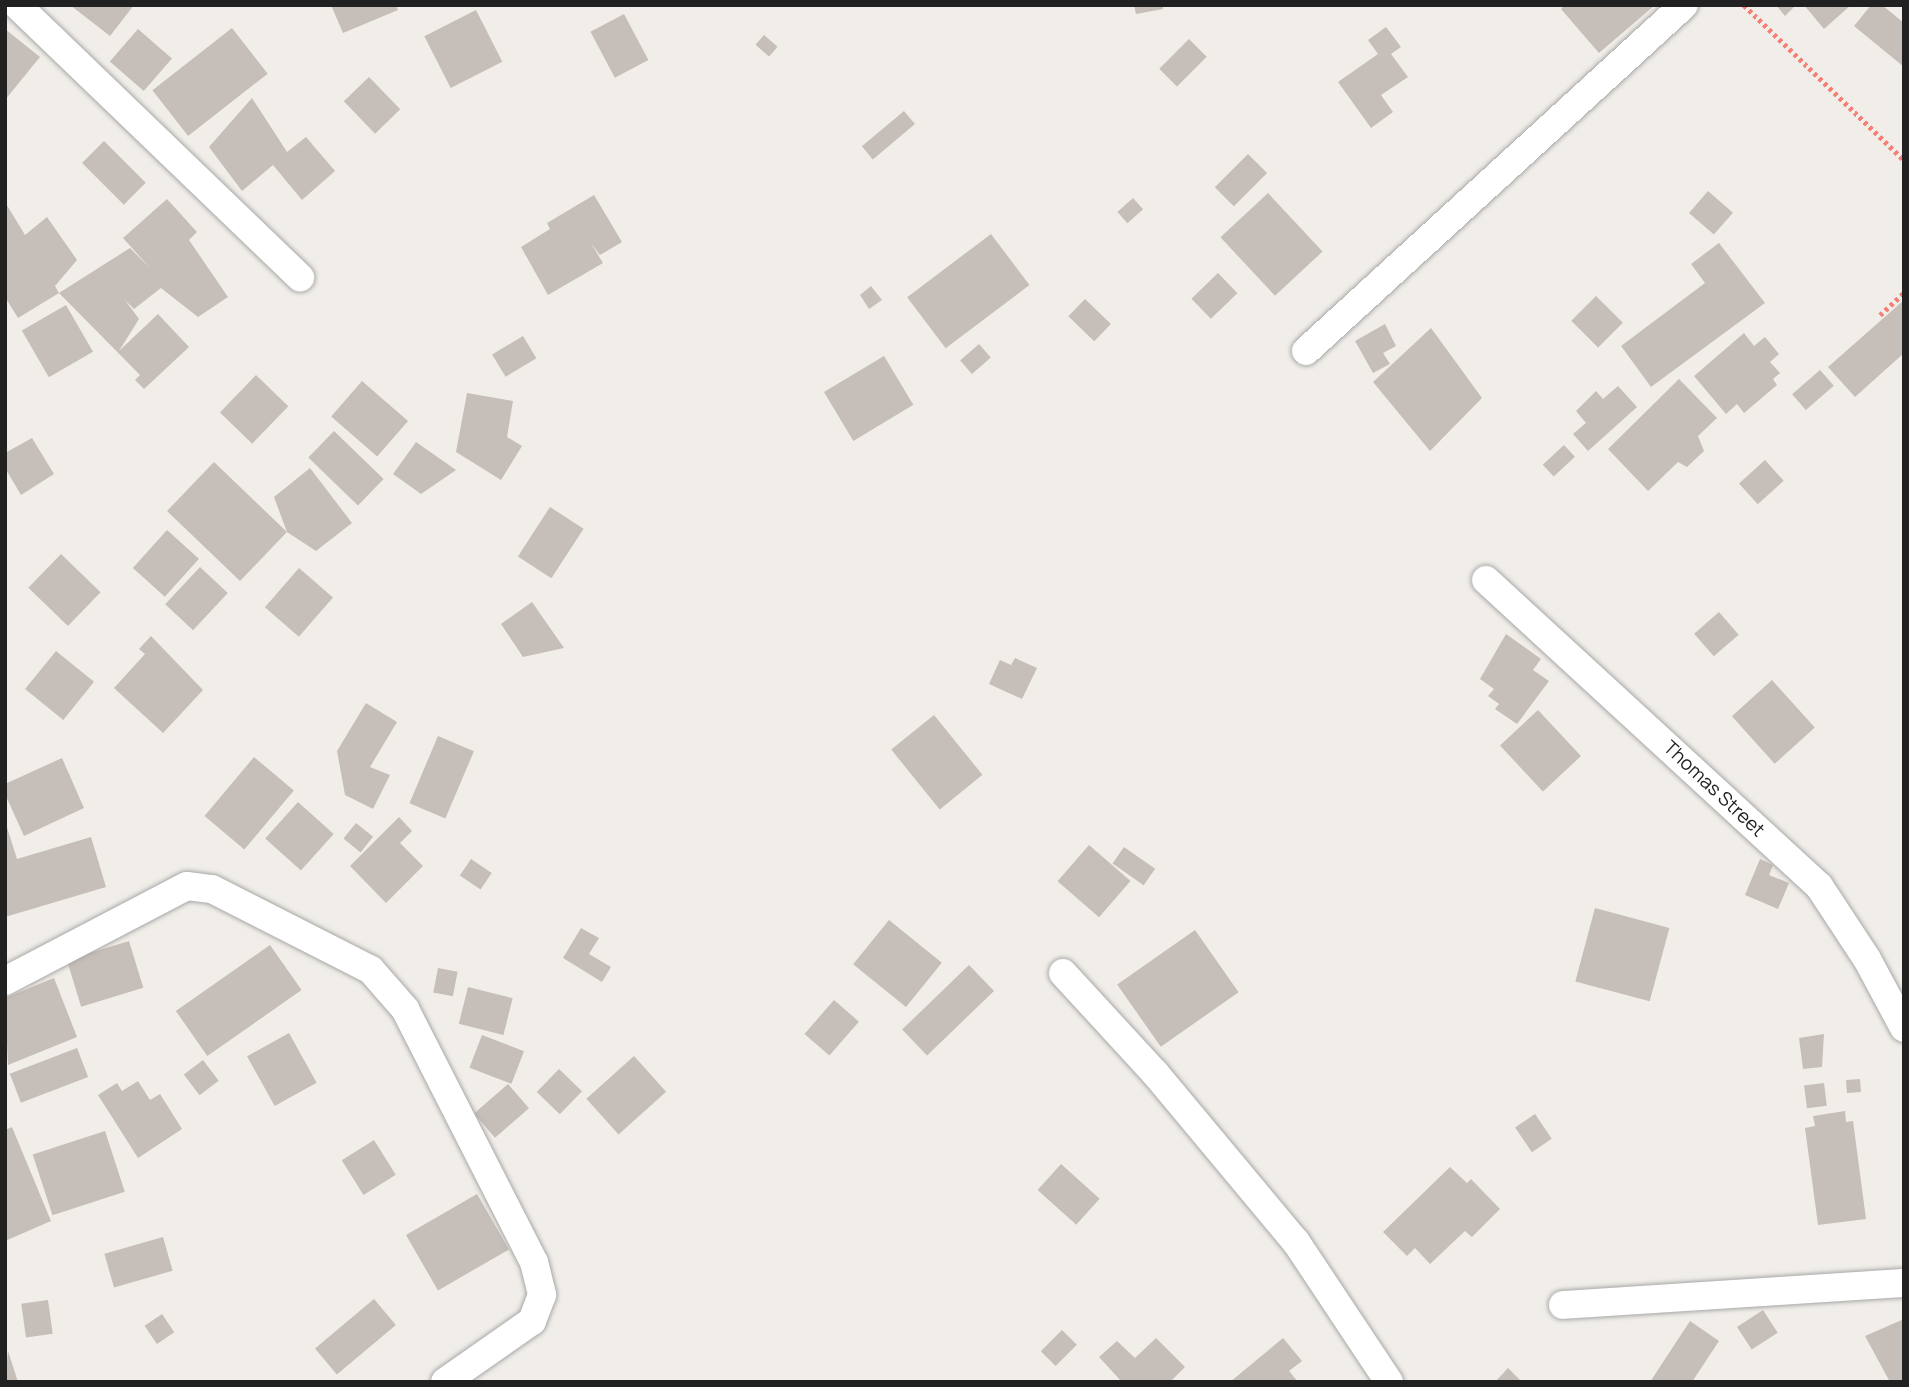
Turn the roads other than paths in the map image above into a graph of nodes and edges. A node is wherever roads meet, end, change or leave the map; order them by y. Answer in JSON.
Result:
{"nodes":[{"id":1,"x":17,"y":5,"type":"edge"},
{"id":2,"x":1685,"y":5,"type":"edge"},
{"id":3,"x":300,"y":277,"type":"dead end"},
{"id":4,"x":1306,"y":351,"type":"dead end"},
{"id":5,"x":1486,"y":580,"type":"dead end"},
{"id":6,"x":1063,"y":973,"type":"dead end"},
{"id":7,"x":5,"y":981,"type":"edge"},
{"id":8,"x":1904,"y":1028,"type":"edge"},
{"id":9,"x":1904,"y":1283,"type":"edge"},
{"id":10,"x":1563,"y":1305,"type":"dead end"},
{"id":11,"x":445,"y":1382,"type":"edge"},
{"id":12,"x":1390,"y":1382,"type":"edge"}],
"edges":[{"from":1,"to":3,"type":"street"},
{"from":2,"to":4,"type":"street"},
{"from":5,"to":8,"type":"street","name":"Thomas Street"},
{"from":6,"to":12,"type":"street"},
{"from":7,"to":11,"type":"street"},
{"from":9,"to":10,"type":"street"}]}
